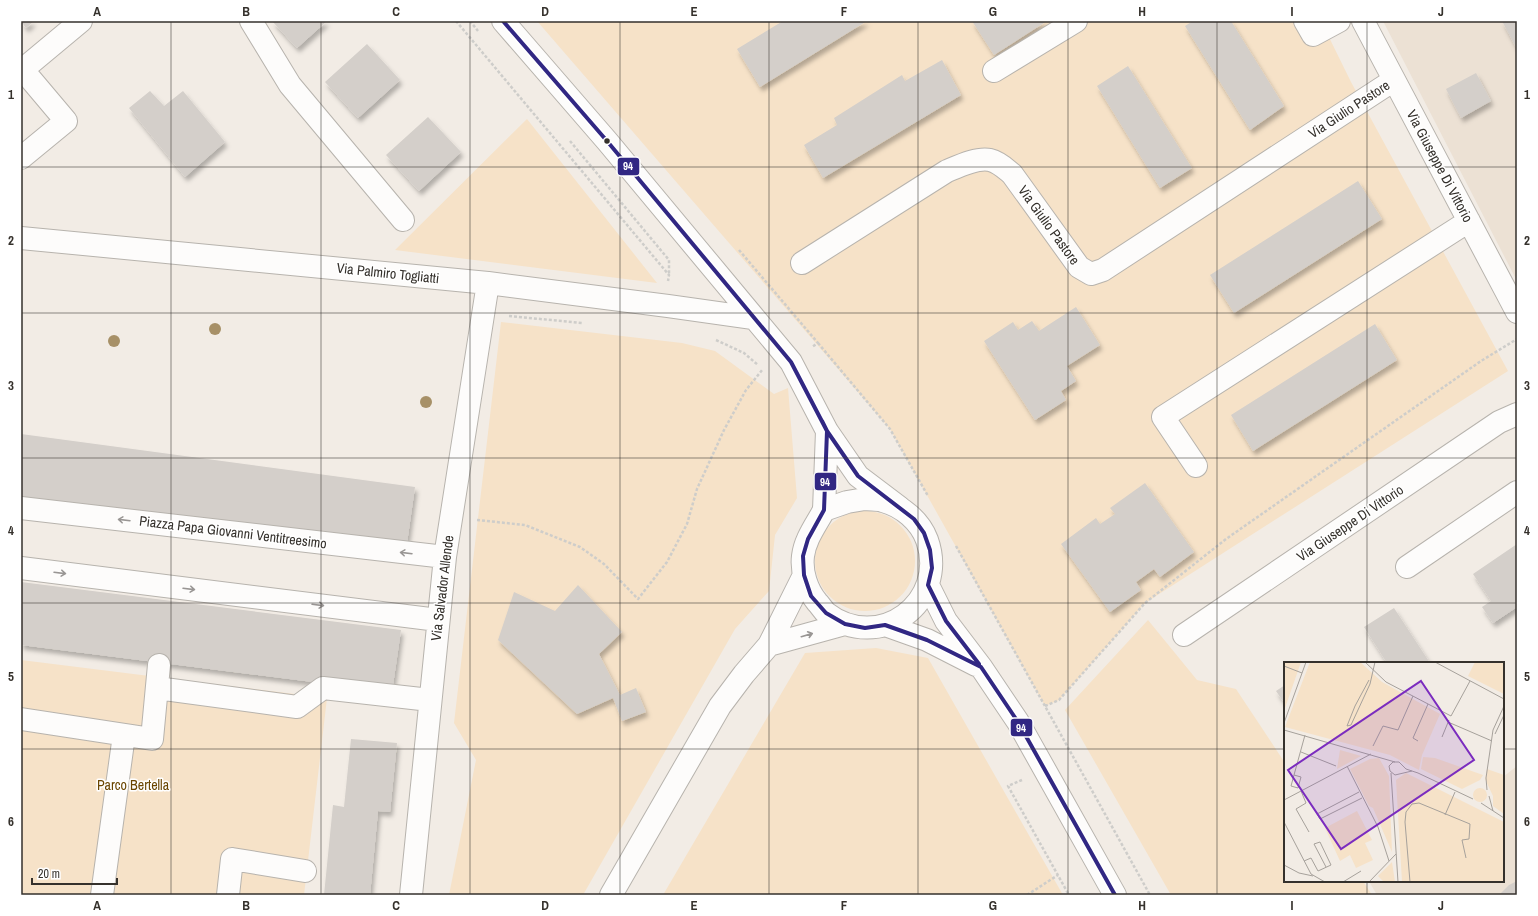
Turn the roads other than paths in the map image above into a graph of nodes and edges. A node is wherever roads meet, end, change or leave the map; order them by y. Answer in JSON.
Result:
{"nodes":[{"id":1,"x":80,"y":21,"type":"edge"},
{"id":2,"x":251,"y":21,"type":"edge"},
{"id":3,"x":503,"y":21,"type":"edge"},
{"id":4,"x":1076,"y":21,"type":"edge"},
{"id":5,"x":1305,"y":21,"type":"edge"},
{"id":6,"x":1339,"y":21,"type":"edge"},
{"id":7,"x":1363,"y":21,"type":"edge"},
{"id":8,"x":22,"y":71,"type":"edge"},
{"id":9,"x":994,"y":71,"type":"dead end"},
{"id":10,"x":1394,"y":80,"type":"junction"},
{"id":11,"x":21,"y":158,"type":"edge"},
{"id":12,"x":402,"y":220,"type":"dead end"},
{"id":13,"x":1469,"y":221,"type":"junction"},
{"id":14,"x":21,"y":238,"type":"edge"},
{"id":15,"x":802,"y":263,"type":"dead end"},
{"id":16,"x":488,"y":283,"type":"junction"},
{"id":17,"x":1517,"y":312,"type":"edge"},
{"id":18,"x":753,"y":318,"type":"junction"},
{"id":19,"x":1517,"y":414,"type":"edge"},
{"id":20,"x":827,"y":431,"type":"junction"},
{"id":21,"x":1196,"y":466,"type":"dead end"},
{"id":22,"x":1517,"y":492,"type":"edge"},
{"id":23,"x":21,"y":508,"type":"edge"},
{"id":24,"x":900,"y":508,"type":"junction"},
{"id":25,"x":824,"y":510,"type":"junction"},
{"id":26,"x":445,"y":557,"type":"junction"},
{"id":27,"x":1407,"y":567,"type":"dead end"},
{"id":28,"x":21,"y":568,"type":"edge"},
{"id":29,"x":804,"y":575,"type":"junction"},
{"id":30,"x":928,"y":585,"type":"junction"},
{"id":31,"x":438,"y":620,"type":"junction"},
{"id":32,"x":845,"y":624,"type":"junction"},
{"id":33,"x":885,"y":625,"type":"junction"},
{"id":34,"x":1184,"y":635,"type":"dead end"},
{"id":35,"x":769,"y":645,"type":"junction"},
{"id":36,"x":159,"y":665,"type":"dead end"},
{"id":37,"x":981,"y":667,"type":"junction"},
{"id":38,"x":157,"y":688,"type":"junction"},
{"id":39,"x":430,"y":700,"type":"junction"},
{"id":40,"x":21,"y":719,"type":"edge"},
{"id":41,"x":124,"y":735,"type":"junction"},
{"id":42,"x":305,"y":871,"type":"dead end"},
{"id":43,"x":102,"y":895,"type":"edge"},
{"id":44,"x":228,"y":895,"type":"edge"},
{"id":45,"x":411,"y":895,"type":"edge"},
{"id":46,"x":610,"y":895,"type":"edge"},
{"id":47,"x":1115,"y":895,"type":"edge"}],
"edges":[{"from":1,"to":8,"type":"street"},
{"from":2,"to":12,"type":"street"},
{"from":3,"to":18,"type":"street"},
{"from":4,"to":9,"type":"street"},
{"from":5,"to":6,"type":"street"},
{"from":7,"to":10,"type":"street","name":"Via Giuseppe Di Vittorio"},
{"from":8,"to":11,"type":"street"},
{"from":10,"to":13,"type":"street","name":"Via Giuseppe Di Vittorio"},
{"from":10,"to":15,"type":"street","name":"Via Giulio Pastore"},
{"from":13,"to":17,"type":"street","name":"Via Giuseppe Di Vittorio"},
{"from":13,"to":21,"type":"street"},
{"from":14,"to":16,"type":"street","name":"Via Palmiro Togliatti"},
{"from":16,"to":18,"type":"street","name":"Via Palmiro Togliatti"},
{"from":16,"to":26,"type":"street","name":"Via Salvador Allende"},
{"from":18,"to":20,"type":"street"},
{"from":19,"to":34,"type":"street","name":"Via Giuseppe Di Vittorio"},
{"from":20,"to":24,"type":"street"},
{"from":20,"to":25,"type":"street"},
{"from":22,"to":27,"type":"street"},
{"from":26,"to":23,"type":"street","name":"Piazza Papa Giovanni Ventitreesimo","one_way":true},
{"from":24,"to":25,"type":"street"},
{"from":24,"to":30,"type":"street"},
{"from":25,"to":29,"type":"street"},
{"from":26,"to":31,"type":"street","name":"Via Salvador Allende"},
{"from":28,"to":31,"type":"street","one_way":true},
{"from":29,"to":32,"type":"street"},
{"from":29,"to":35,"type":"street"},
{"from":30,"to":33,"type":"street"},
{"from":30,"to":37,"type":"street"},
{"from":31,"to":39,"type":"street","name":"Via Salvador Allende"},
{"from":32,"to":33,"type":"street"},
{"from":35,"to":32,"type":"street","one_way":true},
{"from":33,"to":37,"type":"street"},
{"from":35,"to":46,"type":"street"},
{"from":36,"to":38,"type":"street"},
{"from":37,"to":47,"type":"street"},
{"from":38,"to":39,"type":"street"},
{"from":38,"to":41,"type":"street"},
{"from":39,"to":45,"type":"street","name":"Via Salvador Allende"},
{"from":40,"to":41,"type":"street"},
{"from":41,"to":43,"type":"street"},
{"from":42,"to":44,"type":"street"}]}
